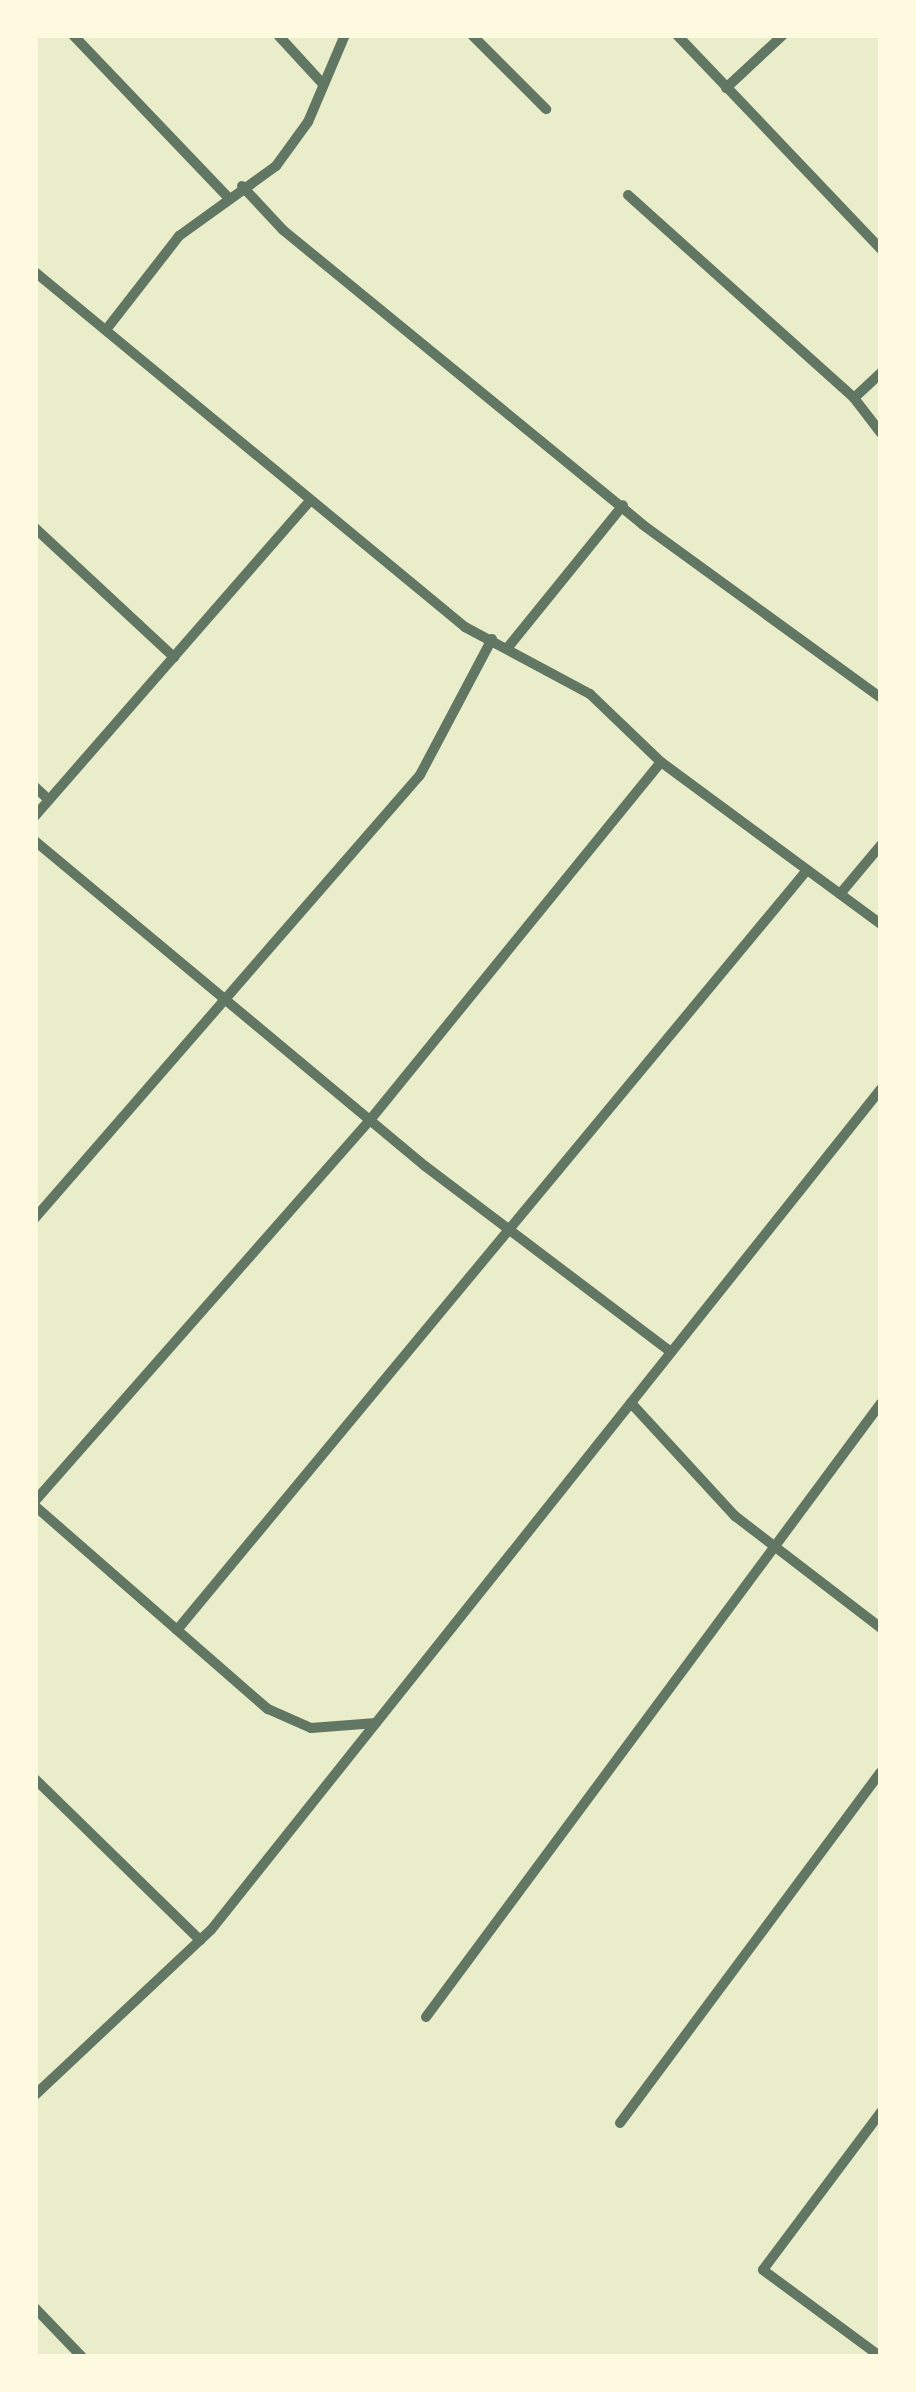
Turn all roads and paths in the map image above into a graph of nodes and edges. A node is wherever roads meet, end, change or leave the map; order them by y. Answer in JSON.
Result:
{"nodes":[{"id":1,"x":73,"y":35,"type":"edge"},
{"id":2,"x":278,"y":35,"type":"edge"},
{"id":3,"x":345,"y":35,"type":"edge"},
{"id":4,"x":472,"y":35,"type":"edge"},
{"id":5,"x":677,"y":35,"type":"edge"},
{"id":6,"x":783,"y":35,"type":"edge"},
{"id":7,"x":322,"y":83,"type":"junction"},
{"id":8,"x":726,"y":88,"type":"junction"},
{"id":9,"x":546,"y":110,"type":"dead end"},
{"id":10,"x":242,"y":186,"type":"junction"},
{"id":11,"x":628,"y":195,"type":"dead end"},
{"id":12,"x":226,"y":196,"type":"junction"},
{"id":13,"x":881,"y":249,"type":"edge"},
{"id":14,"x":35,"y":272,"type":"edge"},
{"id":15,"x":109,"y":326,"type":"junction"},
{"id":16,"x":881,"y":373,"type":"edge"},
{"id":17,"x":854,"y":398,"type":"junction"},
{"id":18,"x":881,"y":434,"type":"edge"},
{"id":19,"x":308,"y":503,"type":"junction"},
{"id":20,"x":623,"y":506,"type":"junction"},
{"id":21,"x":35,"y":528,"type":"edge"},
{"id":22,"x":492,"y":639,"type":"junction"},
{"id":23,"x":508,"y":646,"type":"junction"},
{"id":24,"x":174,"y":657,"type":"junction"},
{"id":25,"x":881,"y":698,"type":"edge"},
{"id":26,"x":661,"y":762,"type":"junction"},
{"id":27,"x":35,"y":788,"type":"edge"},
{"id":28,"x":49,"y":800,"type":"junction"},
{"id":29,"x":35,"y":816,"type":"edge"},
{"id":30,"x":35,"y":841,"type":"edge"},
{"id":31,"x":881,"y":845,"type":"edge"},
{"id":32,"x":807,"y":870,"type":"junction"},
{"id":33,"x":840,"y":894,"type":"junction"},
{"id":34,"x":881,"y":924,"type":"edge"},
{"id":35,"x":224,"y":999,"type":"junction"},
{"id":36,"x":881,"y":1089,"type":"edge"},
{"id":37,"x":370,"y":1120,"type":"junction"},
{"id":38,"x":35,"y":1218,"type":"edge"},
{"id":39,"x":513,"y":1233,"type":"junction"},
{"id":40,"x":671,"y":1352,"type":"junction"},
{"id":41,"x":631,"y":1402,"type":"junction"},
{"id":42,"x":881,"y":1403,"type":"edge"},
{"id":43,"x":35,"y":1504,"type":"edge"},
{"id":44,"x":769,"y":1542,"type":"junction"},
{"id":45,"x":881,"y":1628,"type":"edge"},
{"id":46,"x":177,"y":1630,"type":"junction"},
{"id":47,"x":376,"y":1723,"type":"junction"},
{"id":48,"x":881,"y":1772,"type":"edge"},
{"id":49,"x":35,"y":1779,"type":"edge"},
{"id":50,"x":200,"y":1940,"type":"junction"},
{"id":51,"x":426,"y":2017,"type":"dead end"},
{"id":52,"x":35,"y":2095,"type":"edge"},
{"id":53,"x":881,"y":2112,"type":"edge"},
{"id":54,"x":620,"y":2123,"type":"dead end"},
{"id":55,"x":35,"y":2308,"type":"edge"},
{"id":56,"x":82,"y":2357,"type":"edge"},
{"id":57,"x":881,"y":2357,"type":"edge"}],
"edges":[{"from":1,"to":12,"type":"street"},
{"from":2,"to":7,"type":"street"},
{"from":3,"to":7,"type":"street"},
{"from":4,"to":9,"type":"street"},
{"from":5,"to":8,"type":"street"},
{"from":6,"to":8,"type":"street"},
{"from":7,"to":10,"type":"street"},
{"from":8,"to":13,"type":"street"},
{"from":10,"to":12,"type":"street"},
{"from":10,"to":20,"type":"street"},
{"from":11,"to":17,"type":"street"},
{"from":12,"to":15,"type":"street"},
{"from":14,"to":15,"type":"street"},
{"from":15,"to":19,"type":"street"},
{"from":16,"to":17,"type":"street"},
{"from":17,"to":18,"type":"street"},
{"from":19,"to":22,"type":"street"},
{"from":19,"to":24,"type":"street"},
{"from":20,"to":23,"type":"street"},
{"from":20,"to":25,"type":"street"},
{"from":21,"to":24,"type":"street"},
{"from":22,"to":23,"type":"street"},
{"from":22,"to":35,"type":"street"},
{"from":23,"to":26,"type":"street"},
{"from":24,"to":28,"type":"street"},
{"from":26,"to":32,"type":"street"},
{"from":26,"to":37,"type":"street"},
{"from":27,"to":28,"type":"street"},
{"from":28,"to":29,"type":"street"},
{"from":30,"to":35,"type":"street"},
{"from":31,"to":33,"type":"street"},
{"from":32,"to":33,"type":"street"},
{"from":32,"to":39,"type":"street"},
{"from":33,"to":34,"type":"street"},
{"from":35,"to":37,"type":"street"},
{"from":35,"to":38,"type":"street"},
{"from":36,"to":40,"type":"street"},
{"from":37,"to":39,"type":"street"},
{"from":37,"to":43,"type":"street"},
{"from":39,"to":40,"type":"street"},
{"from":39,"to":46,"type":"street"},
{"from":40,"to":41,"type":"street"},
{"from":41,"to":44,"type":"street"},
{"from":41,"to":47,"type":"street"},
{"from":42,"to":44,"type":"street"},
{"from":43,"to":46,"type":"street"},
{"from":44,"to":45,"type":"street"},
{"from":44,"to":51,"type":"street"},
{"from":46,"to":47,"type":"street"},
{"from":47,"to":50,"type":"street"},
{"from":48,"to":54,"type":"street"},
{"from":49,"to":50,"type":"street"},
{"from":50,"to":52,"type":"street"},
{"from":53,"to":57,"type":"street"},
{"from":55,"to":56,"type":"street"}]}
